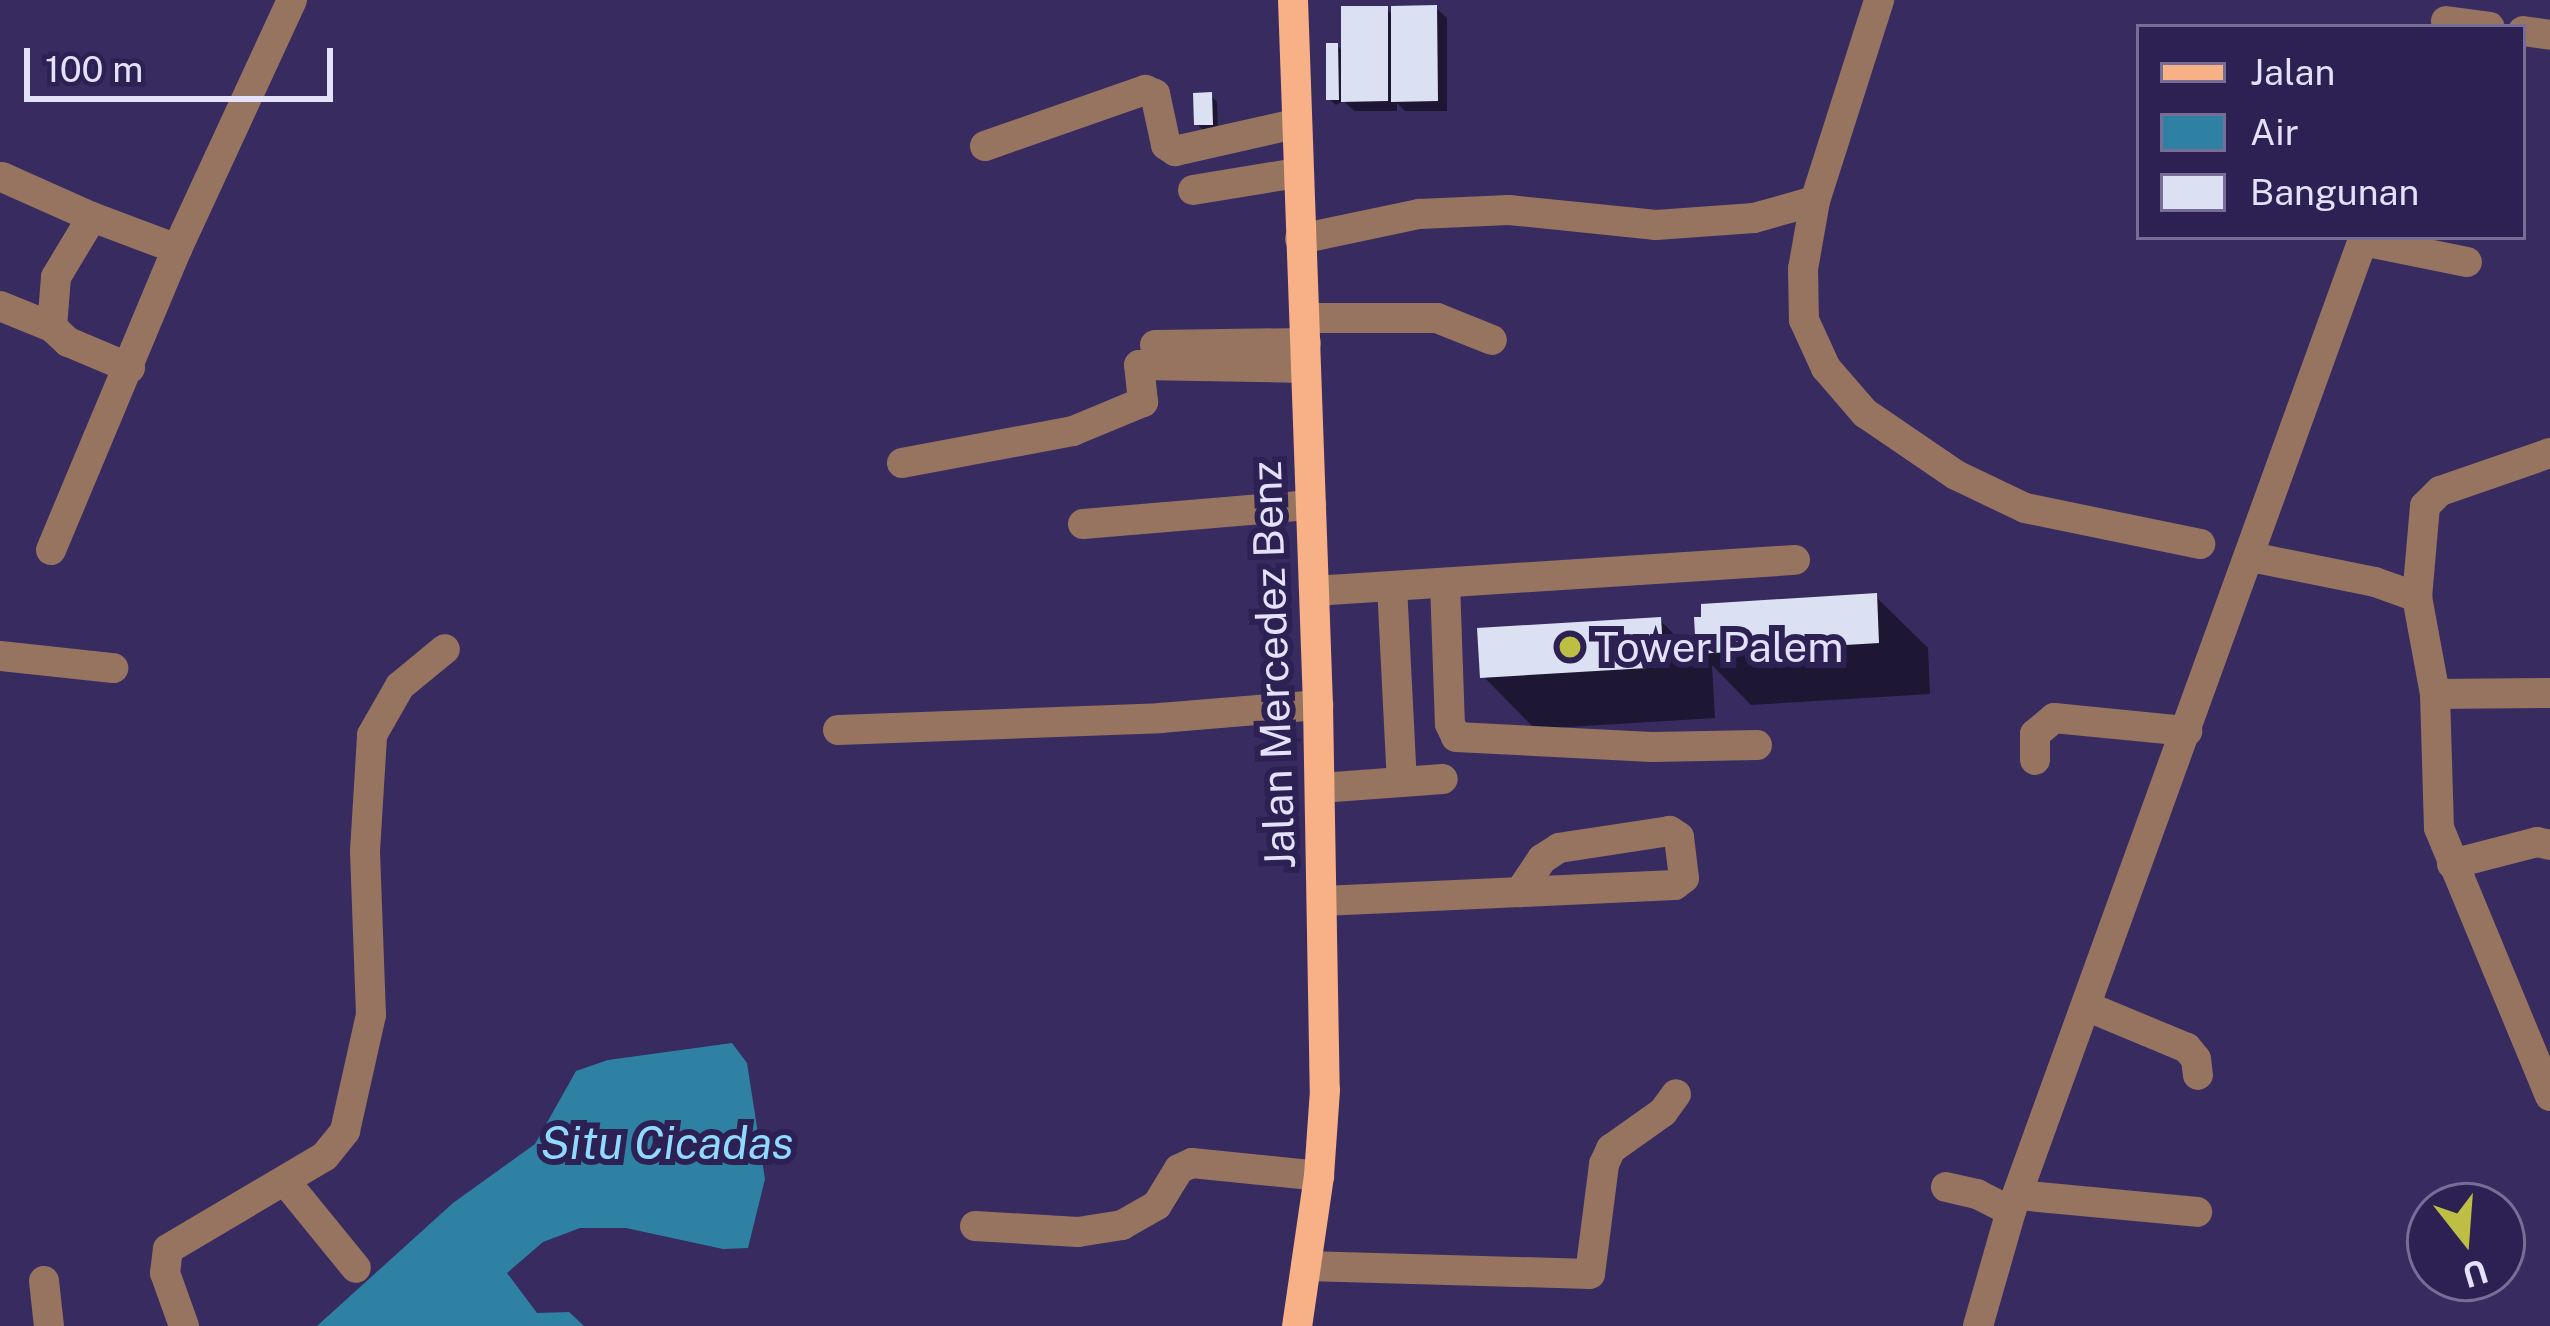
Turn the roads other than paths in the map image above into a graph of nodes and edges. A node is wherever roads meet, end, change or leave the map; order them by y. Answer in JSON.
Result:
{"nodes":[{"id":1,"x":292,"y":0,"type":"edge"},
{"id":2,"x":1293,"y":0,"type":"edge"},
{"id":3,"x":1879,"y":0,"type":"edge"},
{"id":4,"x":2448,"y":16,"type":"edge"},
{"id":5,"x":2479,"y":24,"type":"edge"},
{"id":6,"x":1294,"y":124,"type":"junction"},
{"id":7,"x":986,"y":146,"type":"dead end"},
{"id":8,"x":1208,"y":148,"type":"junction"},
{"id":9,"x":1297,"y":173,"type":"junction"},
{"id":10,"x":2,"y":177,"type":"edge"},
{"id":11,"x":1816,"y":201,"type":"junction"},
{"id":12,"x":92,"y":217,"type":"junction"},
{"id":13,"x":1300,"y":239,"type":"junction"},
{"id":14,"x":2363,"y":240,"type":"edge"},
{"id":15,"x":2368,"y":240,"type":"edge"},
{"id":16,"x":177,"y":249,"type":"junction"},
{"id":17,"x":2467,"y":262,"type":"dead end"},
{"id":18,"x":0,"y":306,"type":"edge"},
{"id":19,"x":52,"y":327,"type":"junction"},
{"id":20,"x":1492,"y":340,"type":"dead end"},
{"id":21,"x":1306,"y":343,"type":"junction"},
{"id":22,"x":1155,"y":346,"type":"dead end"},
{"id":23,"x":130,"y":368,"type":"junction"},
{"id":24,"x":2550,"y":453,"type":"edge"},
{"id":25,"x":902,"y":463,"type":"dead end"},
{"id":26,"x":1311,"y":505,"type":"junction"},
{"id":27,"x":1083,"y":524,"type":"dead end"},
{"id":28,"x":2200,"y":544,"type":"dead end"},
{"id":29,"x":51,"y":550,"type":"dead end"},
{"id":30,"x":2251,"y":557,"type":"junction"},
{"id":31,"x":1796,"y":560,"type":"dead end"},
{"id":32,"x":1445,"y":583,"type":"junction"},
{"id":33,"x":1392,"y":586,"type":"junction"},
{"id":34,"x":1314,"y":591,"type":"junction"},
{"id":35,"x":2416,"y":597,"type":"junction"},
{"id":36,"x":445,"y":649,"type":"dead end"},
{"id":37,"x":0,"y":656,"type":"edge"},
{"id":38,"x":112,"y":668,"type":"dead end"},
{"id":39,"x":2550,"y":693,"type":"edge"},
{"id":40,"x":2435,"y":694,"type":"junction"},
{"id":41,"x":1318,"y":705,"type":"junction"},
{"id":42,"x":838,"y":730,"type":"dead end"},
{"id":43,"x":2188,"y":731,"type":"junction"},
{"id":44,"x":1757,"y":746,"type":"dead end"},
{"id":45,"x":2035,"y":760,"type":"dead end"},
{"id":46,"x":1443,"y":778,"type":"dead end"},
{"id":47,"x":1402,"y":782,"type":"junction"},
{"id":48,"x":1320,"y":788,"type":"junction"},
{"id":49,"x":2550,"y":845,"type":"edge"},
{"id":50,"x":2452,"y":864,"type":"junction"},
{"id":51,"x":1520,"y":892,"type":"junction"},
{"id":52,"x":1322,"y":902,"type":"junction"},
{"id":53,"x":2086,"y":1006,"type":"junction"},
{"id":54,"x":2198,"y":1075,"type":"dead end"},
{"id":55,"x":1676,"y":1094,"type":"dead end"},
{"id":56,"x":2550,"y":1096,"type":"edge"},
{"id":57,"x":1319,"y":1176,"type":"junction"},
{"id":58,"x":285,"y":1181,"type":"junction"},
{"id":59,"x":1946,"y":1187,"type":"dead end"},
{"id":60,"x":2015,"y":1203,"type":"junction"},
{"id":61,"x":2197,"y":1212,"type":"dead end"},
{"id":62,"x":975,"y":1226,"type":"dead end"},
{"id":63,"x":1306,"y":1266,"type":"junction"},
{"id":64,"x":356,"y":1268,"type":"dead end"},
{"id":65,"x":44,"y":1280,"type":"dead end"},
{"id":66,"x":49,"y":1326,"type":"edge"},
{"id":67,"x":184,"y":1326,"type":"edge"},
{"id":68,"x":1297,"y":1326,"type":"edge"},
{"id":69,"x":1978,"y":1326,"type":"edge"}],
"edges":[{"from":1,"to":16,"type":"street"},
{"from":2,"to":6,"type":"main road","name":"Jalan Mercedez Benz"},
{"from":3,"to":11,"type":"street"},
{"from":4,"to":5,"type":"street"},
{"from":6,"to":8,"type":"street"},
{"from":6,"to":9,"type":"main road","name":"Jalan Mercedez Benz"},
{"from":7,"to":8,"type":"street"},
{"from":8,"to":9,"type":"street"},
{"from":9,"to":13,"type":"main road","name":"Jalan Mercedez Benz"},
{"from":10,"to":12,"type":"street"},
{"from":11,"to":13,"type":"street"},
{"from":11,"to":28,"type":"street"},
{"from":12,"to":16,"type":"street"},
{"from":12,"to":19,"type":"street"},
{"from":13,"to":21,"type":"main road","name":"Jalan Mercedez Benz"},
{"from":14,"to":30,"type":"street"},
{"from":15,"to":17,"type":"street"},
{"from":16,"to":23,"type":"street"},
{"from":18,"to":19,"type":"street"},
{"from":19,"to":23,"type":"street"},
{"from":20,"to":21,"type":"street"},
{"from":21,"to":22,"type":"street"},
{"from":21,"to":25,"type":"street"},
{"from":21,"to":26,"type":"main road","name":"Jalan Mercedez Benz"},
{"from":23,"to":29,"type":"street"},
{"from":24,"to":35,"type":"street"},
{"from":26,"to":27,"type":"street"},
{"from":26,"to":34,"type":"main road","name":"Jalan Mercedez Benz"},
{"from":30,"to":35,"type":"street"},
{"from":30,"to":43,"type":"street"},
{"from":31,"to":32,"type":"street"},
{"from":32,"to":33,"type":"street"},
{"from":32,"to":44,"type":"street"},
{"from":33,"to":34,"type":"street"},
{"from":33,"to":47,"type":"street"},
{"from":34,"to":41,"type":"main road","name":"Jalan Mercedez Benz"},
{"from":35,"to":40,"type":"street"},
{"from":36,"to":58,"type":"street"},
{"from":37,"to":38,"type":"street"},
{"from":39,"to":40,"type":"street"},
{"from":40,"to":50,"type":"street"},
{"from":41,"to":42,"type":"street"},
{"from":41,"to":48,"type":"main road","name":"Jalan Mercedez Benz"},
{"from":43,"to":45,"type":"street"},
{"from":43,"to":53,"type":"street"},
{"from":46,"to":47,"type":"street"},
{"from":47,"to":48,"type":"street"},
{"from":48,"to":52,"type":"main road","name":"Jalan Mercedez Benz"},
{"from":49,"to":50,"type":"street"},
{"from":50,"to":56,"type":"street"},
{"from":51,"to":51,"type":"street"},
{"from":51,"to":52,"type":"street"},
{"from":52,"to":57,"type":"main road","name":"Jalan Mercedez Benz"},
{"from":53,"to":54,"type":"street"},
{"from":53,"to":60,"type":"street"},
{"from":55,"to":63,"type":"street"},
{"from":57,"to":62,"type":"street"},
{"from":57,"to":63,"type":"main road","name":"Jalan Mercedez Benz"},
{"from":58,"to":64,"type":"street"},
{"from":58,"to":67,"type":"street"},
{"from":59,"to":60,"type":"street"},
{"from":60,"to":61,"type":"street"},
{"from":60,"to":69,"type":"street"},
{"from":63,"to":68,"type":"main road","name":"Jalan Mercedez Benz"},
{"from":65,"to":66,"type":"street"}]}
